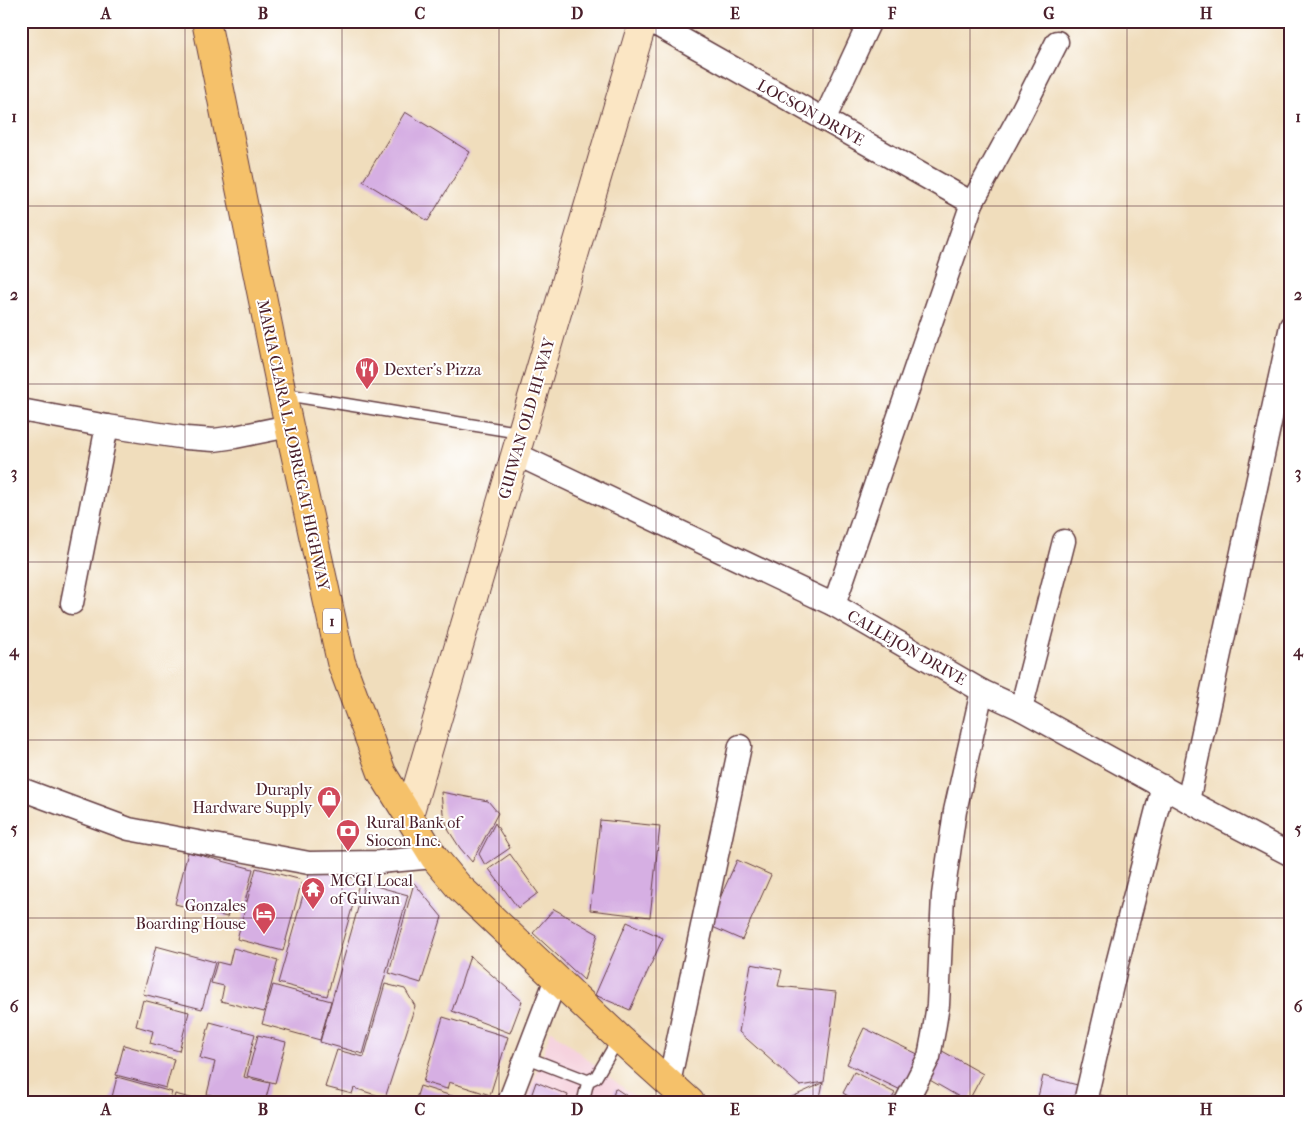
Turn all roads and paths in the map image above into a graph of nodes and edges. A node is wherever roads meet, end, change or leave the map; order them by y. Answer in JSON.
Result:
{"nodes":[{"id":1,"x":206,"y":21,"type":"edge"},
{"id":2,"x":643,"y":21,"type":"edge"},
{"id":3,"x":650,"y":21,"type":"edge"},
{"id":4,"x":870,"y":21,"type":"edge"},
{"id":5,"x":1057,"y":42,"type":"dead end"},
{"id":6,"x":824,"y":120,"type":"junction"},
{"id":7,"x":972,"y":203,"type":"junction"},
{"id":8,"x":1291,"y":326,"type":"edge"},
{"id":9,"x":282,"y":394,"type":"junction"},
{"id":10,"x":21,"y":410,"type":"edge"},
{"id":11,"x":107,"y":426,"type":"junction"},
{"id":12,"x":289,"y":426,"type":"junction"},
{"id":13,"x":519,"y":443,"type":"junction"},
{"id":14,"x":1064,"y":542,"type":"dead end"},
{"id":15,"x":72,"y":603,"type":"dead end"},
{"id":16,"x":834,"y":605,"type":"junction"},
{"id":17,"x":982,"y":691,"type":"junction"},
{"id":18,"x":1022,"y":710,"type":"junction"},
{"id":19,"x":740,"y":746,"type":"dead end"},
{"id":20,"x":1163,"y":786,"type":"junction"},
{"id":21,"x":21,"y":789,"type":"edge"},
{"id":22,"x":1188,"y":801,"type":"junction"},
{"id":23,"x":409,"y":815,"type":"junction"},
{"id":24,"x":1291,"y":855,"type":"edge"},
{"id":25,"x":434,"y":857,"type":"junction"},
{"id":26,"x":556,"y":979,"type":"junction"},
{"id":27,"x":620,"y":1038,"type":"junction"},
{"id":28,"x":526,"y":1057,"type":"junction"},
{"id":29,"x":588,"y":1081,"type":"junction"},
{"id":30,"x":677,"y":1094,"type":"edge"},
{"id":31,"x":509,"y":1102,"type":"edge"},
{"id":32,"x":583,"y":1102,"type":"edge"},
{"id":33,"x":906,"y":1102,"type":"edge"},
{"id":34,"x":1085,"y":1102,"type":"edge"}],
"edges":[{"from":1,"to":9,"type":"highway","name":"MARIA CLARA L. LOBREGAT HIGHWAY","number":"1"},
{"from":2,"to":13,"type":"street","name":"GUIWAN OLD HI-WAY"},
{"from":3,"to":6,"type":"street","name":"LOCSON DRIVE"},
{"from":4,"to":6,"type":"street"},
{"from":5,"to":7,"type":"street"},
{"from":6,"to":7,"type":"street","name":"LOCSON DRIVE"},
{"from":7,"to":16,"type":"street"},
{"from":8,"to":22,"type":"street"},
{"from":9,"to":12,"type":"highway","name":"MARIA CLARA L. LOBREGAT HIGHWAY","number":"1"},
{"from":9,"to":13,"type":"lane"},
{"from":10,"to":11,"type":"street"},
{"from":11,"to":12,"type":"street"},
{"from":11,"to":15,"type":"street"},
{"from":12,"to":23,"type":"highway","name":"MARIA CLARA L. LOBREGAT HIGHWAY","number":"1"},
{"from":13,"to":16,"type":"street","name":"CALLEJON DRIVE"},
{"from":13,"to":23,"type":"street","name":"GUIWAN OLD HI-WAY"},
{"from":14,"to":18,"type":"street"},
{"from":16,"to":17,"type":"street","name":"CALLEJON DRIVE"},
{"from":17,"to":18,"type":"street","name":"CALLEJON DRIVE"},
{"from":17,"to":33,"type":"street"},
{"from":18,"to":20,"type":"street","name":"CALLEJON DRIVE"},
{"from":19,"to":30,"type":"street"},
{"from":20,"to":22,"type":"street","name":"CALLEJON DRIVE"},
{"from":20,"to":34,"type":"street"},
{"from":21,"to":25,"type":"street"},
{"from":22,"to":24,"type":"street","name":"CALLEJON DRIVE"},
{"from":23,"to":25,"type":"highway","name":"MARIA CLARA L. LOBREGAT HIGHWAY","number":"1"},
{"from":25,"to":26,"type":"highway","name":"MARIA CLARA L. LOBREGAT HIGHWAY","number":"1"},
{"from":26,"to":27,"type":"highway","name":"MARIA CLARA L. LOBREGAT HIGHWAY","number":"1"},
{"from":26,"to":28,"type":"street"},
{"from":27,"to":29,"type":"lane"},
{"from":27,"to":30,"type":"highway","name":"MARIA CLARA L. LOBREGAT HIGHWAY","number":"1"},
{"from":28,"to":29,"type":"lane"},
{"from":28,"to":31,"type":"street"},
{"from":29,"to":32,"type":"lane"}]}
